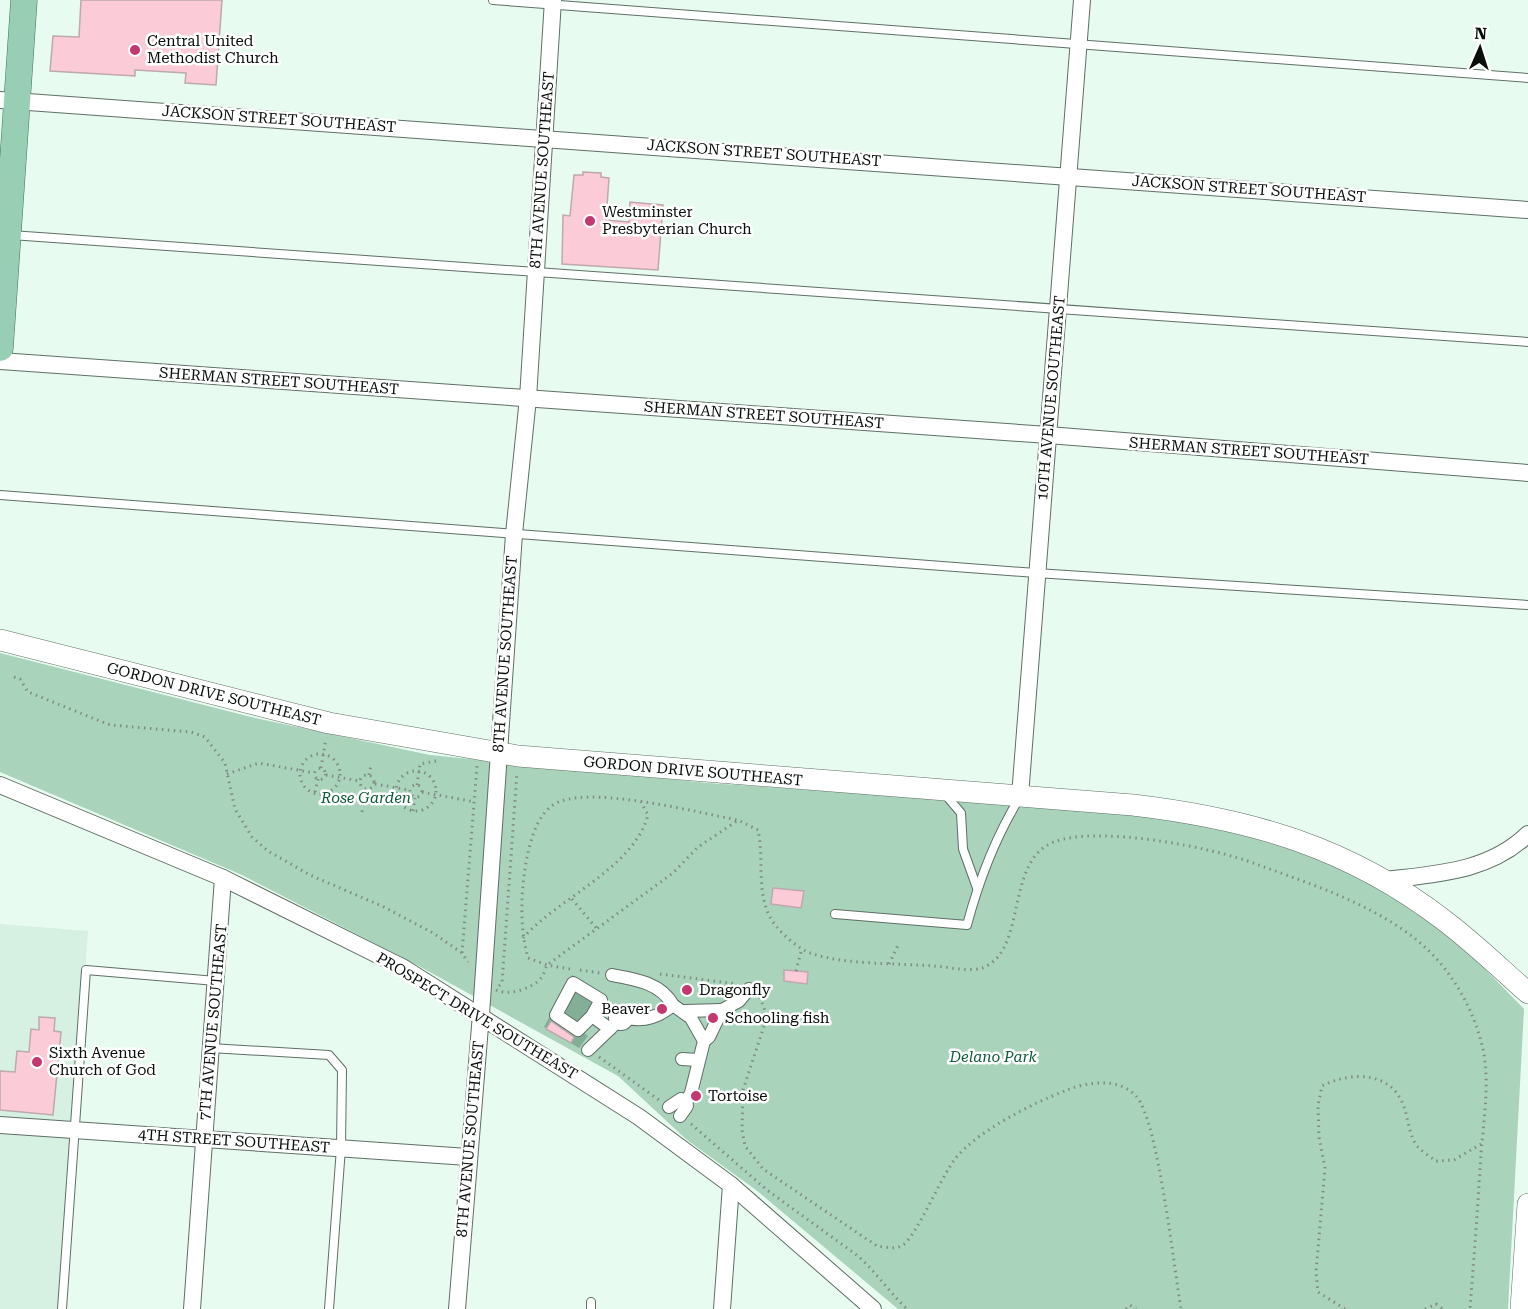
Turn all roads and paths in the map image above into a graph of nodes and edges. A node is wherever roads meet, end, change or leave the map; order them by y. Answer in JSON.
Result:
{"nodes":[{"id":1,"x":24,"y":0,"type":"edge"},
{"id":2,"x":493,"y":0,"type":"edge"},
{"id":3,"x":1082,"y":0,"type":"edge"},
{"id":4,"x":553,"y":2,"type":"edge"},
{"id":5,"x":1079,"y":43,"type":"junction"},
{"id":6,"x":1528,"y":78,"type":"edge"},
{"id":7,"x":9,"y":100,"type":"edge"},
{"id":8,"x":542,"y":138,"type":"junction"},
{"id":9,"x":1070,"y":175,"type":"junction"},
{"id":10,"x":1528,"y":210,"type":"edge"},
{"id":11,"x":4,"y":235,"type":"edge"},
{"id":12,"x":535,"y":273,"type":"junction"},
{"id":13,"x":1058,"y":308,"type":"junction"},
{"id":14,"x":1528,"y":342,"type":"edge"},
{"id":15,"x":0,"y":348,"type":"edge"},
{"id":16,"x":0,"y":361,"type":"edge"},
{"id":17,"x":528,"y":399,"type":"junction"},
{"id":18,"x":1048,"y":435,"type":"junction"},
{"id":19,"x":1528,"y":473,"type":"edge"},
{"id":20,"x":0,"y":495,"type":"edge"},
{"id":21,"x":514,"y":534,"type":"junction"},
{"id":22,"x":1036,"y":573,"type":"junction"},
{"id":23,"x":1528,"y":605,"type":"edge"},
{"id":24,"x":0,"y":640,"type":"edge"},
{"id":25,"x":14,"y":677,"type":"dead end"},
{"id":26,"x":329,"y":723,"type":"junction"},
{"id":27,"x":499,"y":753,"type":"junction"},
{"id":28,"x":323,"y":754,"type":"junction"},
{"id":29,"x":439,"y":759,"type":"dead end"},
{"id":30,"x":469,"y":764,"type":"dead end"},
{"id":31,"x":371,"y":765,"type":"dead end"},
{"id":32,"x":518,"y":765,"type":"dead end"},
{"id":33,"x":321,"y":768,"type":"junction"},
{"id":34,"x":300,"y":770,"type":"junction"},
{"id":35,"x":419,"y":772,"type":"junction"},
{"id":36,"x":314,"y":773,"type":"junction"},
{"id":37,"x":226,"y":774,"type":"junction"},
{"id":38,"x":326,"y":775,"type":"junction"},
{"id":39,"x":369,"y":776,"type":"junction"},
{"id":40,"x":340,"y":777,"type":"junction"},
{"id":41,"x":318,"y":779,"type":"junction"},
{"id":42,"x":360,"y":781,"type":"junction"},
{"id":43,"x":375,"y":784,"type":"junction"},
{"id":44,"x":0,"y":785,"type":"edge"},
{"id":45,"x":417,"y":785,"type":"junction"},
{"id":46,"x":396,"y":788,"type":"junction"},
{"id":47,"x":366,"y":789,"type":"junction"},
{"id":48,"x":409,"y":790,"type":"junction"},
{"id":49,"x":942,"y":790,"type":"junction"},
{"id":50,"x":422,"y":792,"type":"junction"},
{"id":51,"x":315,"y":793,"type":"junction"},
{"id":52,"x":435,"y":794,"type":"junction"},
{"id":53,"x":1020,"y":796,"type":"junction"},
{"id":54,"x":415,"y":798,"type":"junction"},
{"id":55,"x":475,"y":802,"type":"junction"},
{"id":56,"x":641,"y":802,"type":"junction"},
{"id":57,"x":413,"y":811,"type":"junction"},
{"id":58,"x":362,"y":812,"type":"dead end"},
{"id":59,"x":738,"y":820,"type":"junction"},
{"id":60,"x":1528,"y":834,"type":"edge"},
{"id":61,"x":223,"y":878,"type":"junction"},
{"id":62,"x":1385,"y":880,"type":"junction"},
{"id":63,"x":977,"y":888,"type":"junction"},
{"id":64,"x":572,"y":899,"type":"junction"},
{"id":65,"x":835,"y":914,"type":"dead end"},
{"id":66,"x":597,"y":929,"type":"junction"},
{"id":67,"x":523,"y":938,"type":"junction"},
{"id":68,"x":899,"y":943,"type":"dead end"},
{"id":69,"x":802,"y":948,"type":"junction"},
{"id":70,"x":462,"y":953,"type":"junction"},
{"id":71,"x":889,"y":964,"type":"junction"},
{"id":72,"x":547,"y":965,"type":"junction"},
{"id":73,"x":468,"y":969,"type":"dead end"},
{"id":74,"x":796,"y":971,"type":"dead end"},
{"id":75,"x":648,"y":974,"type":"dead end"},
{"id":76,"x":612,"y":975,"type":"joint"},
{"id":77,"x":216,"y":981,"type":"junction"},
{"id":78,"x":749,"y":989,"type":"junction"},
{"id":79,"x":1528,"y":993,"type":"edge"},
{"id":80,"x":673,"y":1005,"type":"junction"},
{"id":81,"x":722,"y":1010,"type":"junction"},
{"id":82,"x":685,"y":1011,"type":"junction"},
{"id":83,"x":481,"y":1014,"type":"junction"},
{"id":84,"x":592,"y":1016,"type":"dead end"},
{"id":85,"x":618,"y":1023,"type":"junction"},
{"id":86,"x":704,"y":1041,"type":"junction"},
{"id":87,"x":210,"y":1048,"type":"junction"},
{"id":88,"x":588,"y":1050,"type":"dead end"},
{"id":89,"x":682,"y":1059,"type":"dead end"},
{"id":90,"x":698,"y":1060,"type":"junction"},
{"id":91,"x":686,"y":1102,"type":"junction"},
{"id":92,"x":669,"y":1107,"type":"dead end"},
{"id":93,"x":680,"y":1116,"type":"dead end"},
{"id":94,"x":0,"y":1125,"type":"edge"},
{"id":95,"x":74,"y":1132,"type":"junction"},
{"id":96,"x":203,"y":1138,"type":"junction"},
{"id":97,"x":1482,"y":1144,"type":"junction"},
{"id":98,"x":341,"y":1148,"type":"junction"},
{"id":99,"x":468,"y":1157,"type":"junction"},
{"id":100,"x":731,"y":1185,"type":"junction"},
{"id":101,"x":1528,"y":1204,"type":"edge"},
{"id":102,"x":62,"y":1309,"type":"edge"},
{"id":103,"x":192,"y":1309,"type":"edge"},
{"id":104,"x":329,"y":1309,"type":"edge"},
{"id":105,"x":457,"y":1309,"type":"edge"},
{"id":106,"x":723,"y":1309,"type":"edge"},
{"id":107,"x":873,"y":1309,"type":"edge"},
{"id":108,"x":1126,"y":1309,"type":"edge"},
{"id":109,"x":1136,"y":1309,"type":"edge"},
{"id":110,"x":1181,"y":1309,"type":"edge"},
{"id":111,"x":1345,"y":1309,"type":"edge"},
{"id":112,"x":1425,"y":1309,"type":"edge"},
{"id":113,"x":1443,"y":1309,"type":"edge"},
{"id":114,"x":1470,"y":1309,"type":"edge"},
{"id":115,"x":1521,"y":1309,"type":"edge"}],
"edges":[{"from":1,"to":7,"type":"main road"},
{"from":2,"to":4,"type":"lane"},
{"from":3,"to":5,"type":"street","name":"10TH AVENUE SOUTHEAST"},
{"from":4,"to":5,"type":"lane"},
{"from":4,"to":8,"type":"street","name":"8TH AVENUE SOUTHEAST"},
{"from":5,"to":6,"type":"lane"},
{"from":5,"to":9,"type":"street","name":"10TH AVENUE SOUTHEAST"},
{"from":7,"to":8,"type":"street","name":"JACKSON STREET SOUTHEAST"},
{"from":7,"to":11,"type":"main road"},
{"from":8,"to":9,"type":"street","name":"JACKSON STREET SOUTHEAST"},
{"from":8,"to":12,"type":"street","name":"8TH AVENUE SOUTHEAST"},
{"from":9,"to":10,"type":"street","name":"JACKSON STREET SOUTHEAST"},
{"from":9,"to":13,"type":"street","name":"10TH AVENUE SOUTHEAST"},
{"from":11,"to":12,"type":"lane"},
{"from":11,"to":15,"type":"main road"},
{"from":12,"to":13,"type":"lane"},
{"from":12,"to":17,"type":"street","name":"8TH AVENUE SOUTHEAST"},
{"from":13,"to":14,"type":"lane"},
{"from":13,"to":18,"type":"street","name":"10TH AVENUE SOUTHEAST"},
{"from":16,"to":17,"type":"street","name":"SHERMAN STREET SOUTHEAST"},
{"from":17,"to":18,"type":"street","name":"SHERMAN STREET SOUTHEAST"},
{"from":17,"to":21,"type":"street","name":"8TH AVENUE SOUTHEAST"},
{"from":18,"to":19,"type":"street","name":"SHERMAN STREET SOUTHEAST"},
{"from":18,"to":22,"type":"street","name":"10TH AVENUE SOUTHEAST"},
{"from":20,"to":21,"type":"lane"},
{"from":21,"to":22,"type":"lane"},
{"from":21,"to":27,"type":"street","name":"8TH AVENUE SOUTHEAST"},
{"from":22,"to":23,"type":"lane"},
{"from":22,"to":53,"type":"street","name":"10TH AVENUE SOUTHEAST"},
{"from":24,"to":26,"type":"street","name":"GORDON DRIVE SOUTHEAST"},
{"from":25,"to":37,"type":"path"},
{"from":26,"to":27,"type":"street","name":"GORDON DRIVE SOUTHEAST"},
{"from":26,"to":28,"type":"path"},
{"from":27,"to":49,"type":"street","name":"GORDON DRIVE SOUTHEAST"},
{"from":27,"to":83,"type":"street","name":"8TH AVENUE SOUTHEAST"},
{"from":28,"to":33,"type":"path"},
{"from":28,"to":34,"type":"path"},
{"from":28,"to":40,"type":"path"},
{"from":29,"to":35,"type":"path"},
{"from":30,"to":55,"type":"path"},
{"from":31,"to":39,"type":"path"},
{"from":32,"to":72,"type":"path"},
{"from":33,"to":36,"type":"path"},
{"from":33,"to":38,"type":"path"},
{"from":34,"to":36,"type":"path"},
{"from":34,"to":37,"type":"path"},
{"from":34,"to":51,"type":"path"},
{"from":35,"to":45,"type":"path"},
{"from":35,"to":46,"type":"path"},
{"from":35,"to":52,"type":"path"},
{"from":36,"to":41,"type":"path"},
{"from":37,"to":70,"type":"path"},
{"from":38,"to":40,"type":"path"},
{"from":38,"to":41,"type":"path"},
{"from":39,"to":42,"type":"path"},
{"from":39,"to":43,"type":"path"},
{"from":40,"to":42,"type":"path"},
{"from":40,"to":51,"type":"path"},
{"from":41,"to":51,"type":"path"},
{"from":42,"to":47,"type":"path"},
{"from":43,"to":46,"type":"path"},
{"from":43,"to":47,"type":"path"},
{"from":44,"to":61,"type":"street","name":"PROSPECT DRIVE SOUTHEAST"},
{"from":45,"to":48,"type":"path"},
{"from":45,"to":50,"type":"path"},
{"from":46,"to":48,"type":"path"},
{"from":46,"to":57,"type":"path"},
{"from":47,"to":58,"type":"path"},
{"from":48,"to":54,"type":"path"},
{"from":49,"to":53,"type":"street","name":"GORDON DRIVE SOUTHEAST"},
{"from":49,"to":63,"type":"lane"},
{"from":50,"to":52,"type":"path"},
{"from":50,"to":54,"type":"path"},
{"from":52,"to":55,"type":"path"},
{"from":52,"to":57,"type":"path"},
{"from":53,"to":62,"type":"street","name":"GORDON DRIVE SOUTHEAST"},
{"from":53,"to":63,"type":"lane"},
{"from":54,"to":57,"type":"path"},
{"from":55,"to":70,"type":"path"},
{"from":56,"to":59,"type":"path"},
{"from":56,"to":64,"type":"path"},
{"from":56,"to":67,"type":"path"},
{"from":59,"to":66,"type":"path"},
{"from":59,"to":69,"type":"path"},
{"from":60,"to":62,"type":"street"},
{"from":61,"to":77,"type":"street","name":"7TH AVENUE SOUTHEAST"},
{"from":61,"to":83,"type":"street","name":"PROSPECT DRIVE SOUTHEAST"},
{"from":62,"to":79,"type":"street","name":"GORDON DRIVE SOUTHEAST"},
{"from":63,"to":65,"type":"lane"},
{"from":64,"to":66,"type":"path"},
{"from":64,"to":67,"type":"path"},
{"from":66,"to":72,"type":"path"},
{"from":67,"to":72,"type":"path"},
{"from":68,"to":71,"type":"path"},
{"from":69,"to":71,"type":"path"},
{"from":69,"to":74,"type":"path"},
{"from":70,"to":73,"type":"path"},
{"from":71,"to":97,"type":"path"},
{"from":72,"to":76,"type":"path"},
{"from":75,"to":78,"type":"path"},
{"from":76,"to":80,"type":"street"},
{"from":77,"to":87,"type":"street","name":"7TH AVENUE SOUTHEAST"},
{"from":77,"to":95,"type":"lane"},
{"from":78,"to":81,"type":"street"},
{"from":78,"to":110,"type":"path"},
{"from":80,"to":82,"type":"street"},
{"from":80,"to":85,"type":"street"},
{"from":81,"to":82,"type":"street"},
{"from":81,"to":86,"type":"street"},
{"from":82,"to":86,"type":"street"},
{"from":83,"to":99,"type":"street","name":"8TH AVENUE SOUTHEAST"},
{"from":83,"to":100,"type":"street","name":"PROSPECT DRIVE SOUTHEAST"},
{"from":84,"to":85,"type":"street"},
{"from":85,"to":88,"type":"street"},
{"from":86,"to":90,"type":"street"},
{"from":87,"to":96,"type":"street","name":"7TH AVENUE SOUTHEAST"},
{"from":87,"to":98,"type":"lane"},
{"from":89,"to":90,"type":"street"},
{"from":90,"to":91,"type":"street"},
{"from":91,"to":92,"type":"street"},
{"from":91,"to":93,"type":"street"},
{"from":94,"to":95,"type":"street","name":"4TH STREET SOUTHEAST"},
{"from":95,"to":96,"type":"street","name":"4TH STREET SOUTHEAST"},
{"from":95,"to":102,"type":"lane"},
{"from":96,"to":98,"type":"street","name":"4TH STREET SOUTHEAST"},
{"from":96,"to":103,"type":"street","name":"7TH AVENUE SOUTHEAST"},
{"from":97,"to":111,"type":"path"},
{"from":97,"to":114,"type":"path"},
{"from":98,"to":99,"type":"street","name":"4TH STREET SOUTHEAST"},
{"from":98,"to":104,"type":"lane"},
{"from":99,"to":105,"type":"street","name":"8TH AVENUE SOUTHEAST"},
{"from":100,"to":106,"type":"street"},
{"from":100,"to":107,"type":"street","name":"PROSPECT DRIVE SOUTHEAST"},
{"from":101,"to":115,"type":"street"},
{"from":108,"to":109,"type":"path"},
{"from":112,"to":113,"type":"path"}]}
